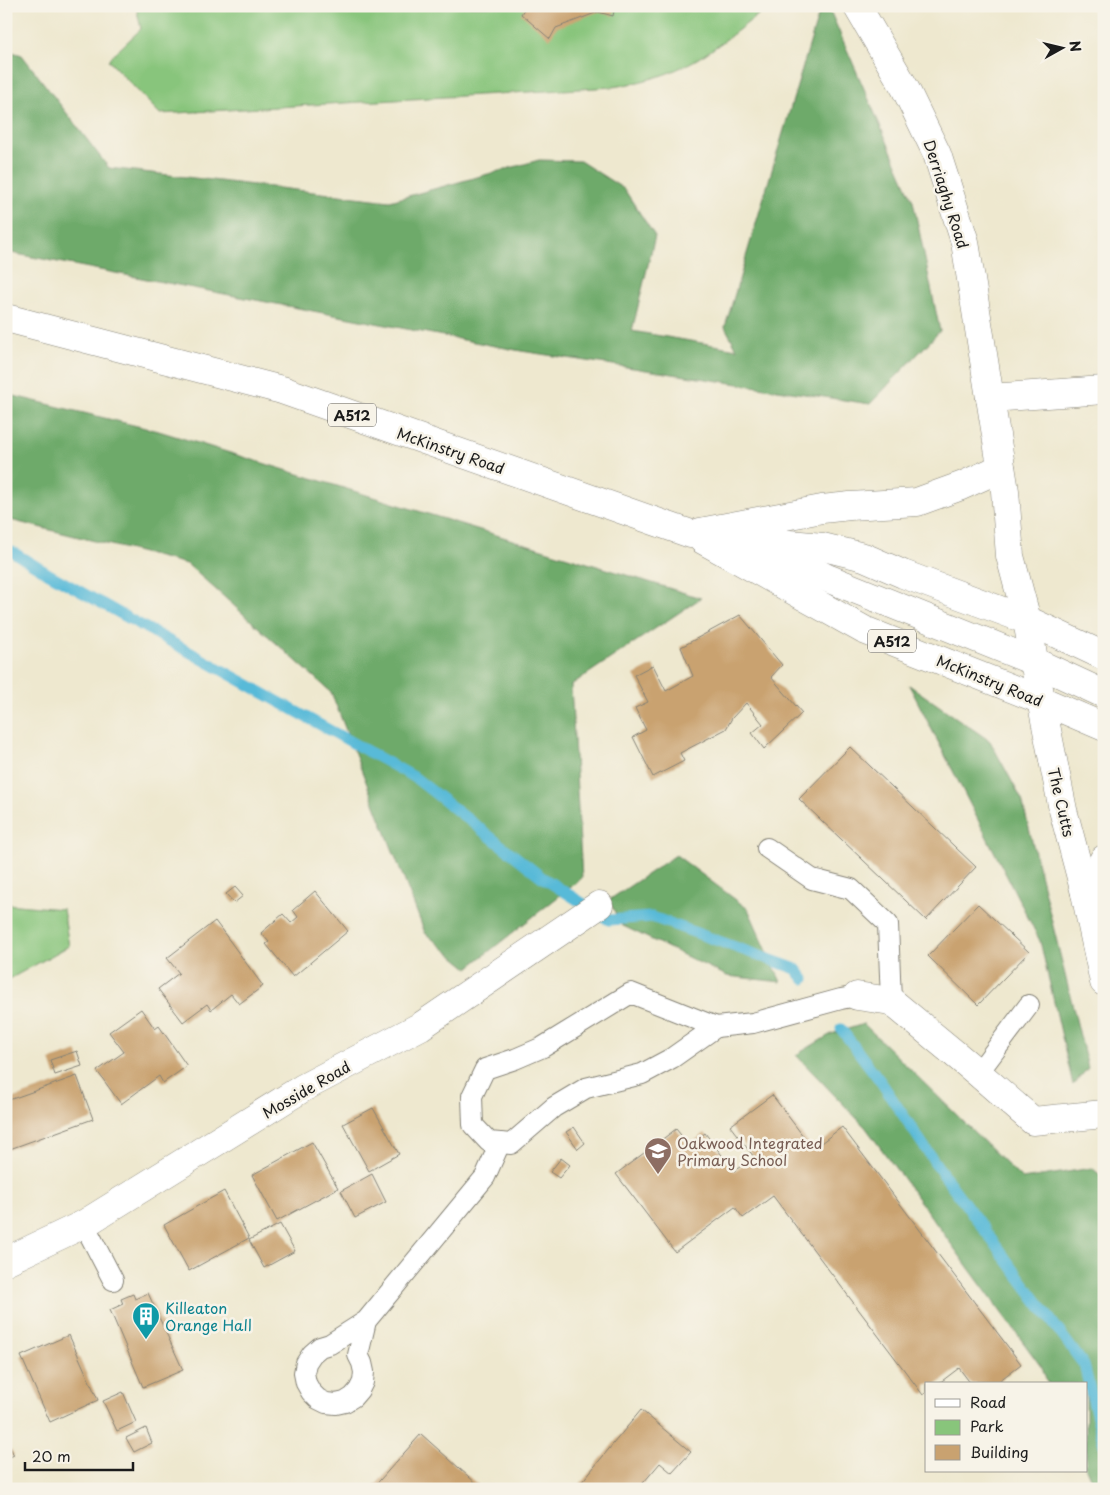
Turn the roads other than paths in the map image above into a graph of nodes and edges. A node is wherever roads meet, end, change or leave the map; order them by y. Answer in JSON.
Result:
{"nodes":[{"id":1,"x":858,"y":7,"type":"edge"},
{"id":2,"x":6,"y":318,"type":"edge"},
{"id":3,"x":1104,"y":390,"type":"edge"},
{"id":4,"x":990,"y":398,"type":"junction"},
{"id":5,"x":1001,"y":468,"type":"junction"},
{"id":6,"x":691,"y":534,"type":"junction"},
{"id":7,"x":755,"y":541,"type":"junction"},
{"id":8,"x":1027,"y":620,"type":"junction"},
{"id":9,"x":1104,"y":656,"type":"edge"},
{"id":10,"x":1033,"y":661,"type":"junction"},
{"id":11,"x":1104,"y":694,"type":"edge"},
{"id":12,"x":1040,"y":700,"type":"junction"},
{"id":13,"x":1104,"y":727,"type":"edge"},
{"id":14,"x":767,"y":848,"type":"dead end"},
{"id":15,"x":1104,"y":859,"type":"edge"},
{"id":16,"x":1085,"y":894,"type":"junction"},
{"id":17,"x":589,"y":911,"type":"dead end"},
{"id":18,"x":1104,"y":982,"type":"edge"},
{"id":19,"x":857,"y":996,"type":"joint"},
{"id":20,"x":891,"y":1001,"type":"junction"},
{"id":21,"x":1029,"y":1005,"type":"dead end"},
{"id":22,"x":716,"y":1026,"type":"junction"},
{"id":23,"x":978,"y":1073,"type":"junction"},
{"id":24,"x":1104,"y":1114,"type":"edge"},
{"id":25,"x":500,"y":1143,"type":"junction"},
{"id":26,"x":84,"y":1224,"type":"junction"},
{"id":27,"x":6,"y":1261,"type":"edge"},
{"id":28,"x":112,"y":1280,"type":"dead end"},
{"id":29,"x":366,"y":1321,"type":"dead end"}],
"edges":[{"from":1,"to":4,"type":"main road","name":"Derriaghy Road"},
{"from":2,"to":6,"type":"main road","name":"McKinstry Road","number":"A512"},
{"from":3,"to":4,"type":"main road"},
{"from":4,"to":5,"type":"main road","name":"Derriaghy Road"},
{"from":5,"to":6,"type":"main road"},
{"from":5,"to":8,"type":"main road","name":"Derriaghy Road"},
{"from":6,"to":7,"type":"main road","name":"McKinstry Road","number":"A512"},
{"from":6,"to":12,"type":"main road","name":"McKinstry Road","number":"A512"},
{"from":7,"to":8,"type":"main road","name":"McKinstry Road","number":"A512"},
{"from":7,"to":10,"type":"main road"},
{"from":8,"to":9,"type":"main road","name":"McKinstry Road","number":"A512"},
{"from":8,"to":10,"type":"main road","name":"The Cutts"},
{"from":10,"to":11,"type":"main road"},
{"from":10,"to":12,"type":"main road","name":"The Cutts"},
{"from":12,"to":13,"type":"main road","name":"McKinstry Road","number":"A512"},
{"from":12,"to":16,"type":"main road","name":"The Cutts"},
{"from":14,"to":20,"type":"lane"},
{"from":15,"to":16,"type":"main road"},
{"from":16,"to":18,"type":"main road","name":"The Cutts"},
{"from":17,"to":26,"type":"main road","name":"Mosside Road"},
{"from":19,"to":20,"type":"main road"},
{"from":19,"to":22,"type":"lane"},
{"from":20,"to":23,"type":"main road"},
{"from":21,"to":23,"type":"lane"},
{"from":22,"to":25,"type":"lane"},
{"from":22,"to":25,"type":"lane"},
{"from":23,"to":24,"type":"main road"},
{"from":25,"to":29,"type":"lane"},
{"from":26,"to":27,"type":"main road","name":"Mosside Road"},
{"from":26,"to":28,"type":"lane"}]}
